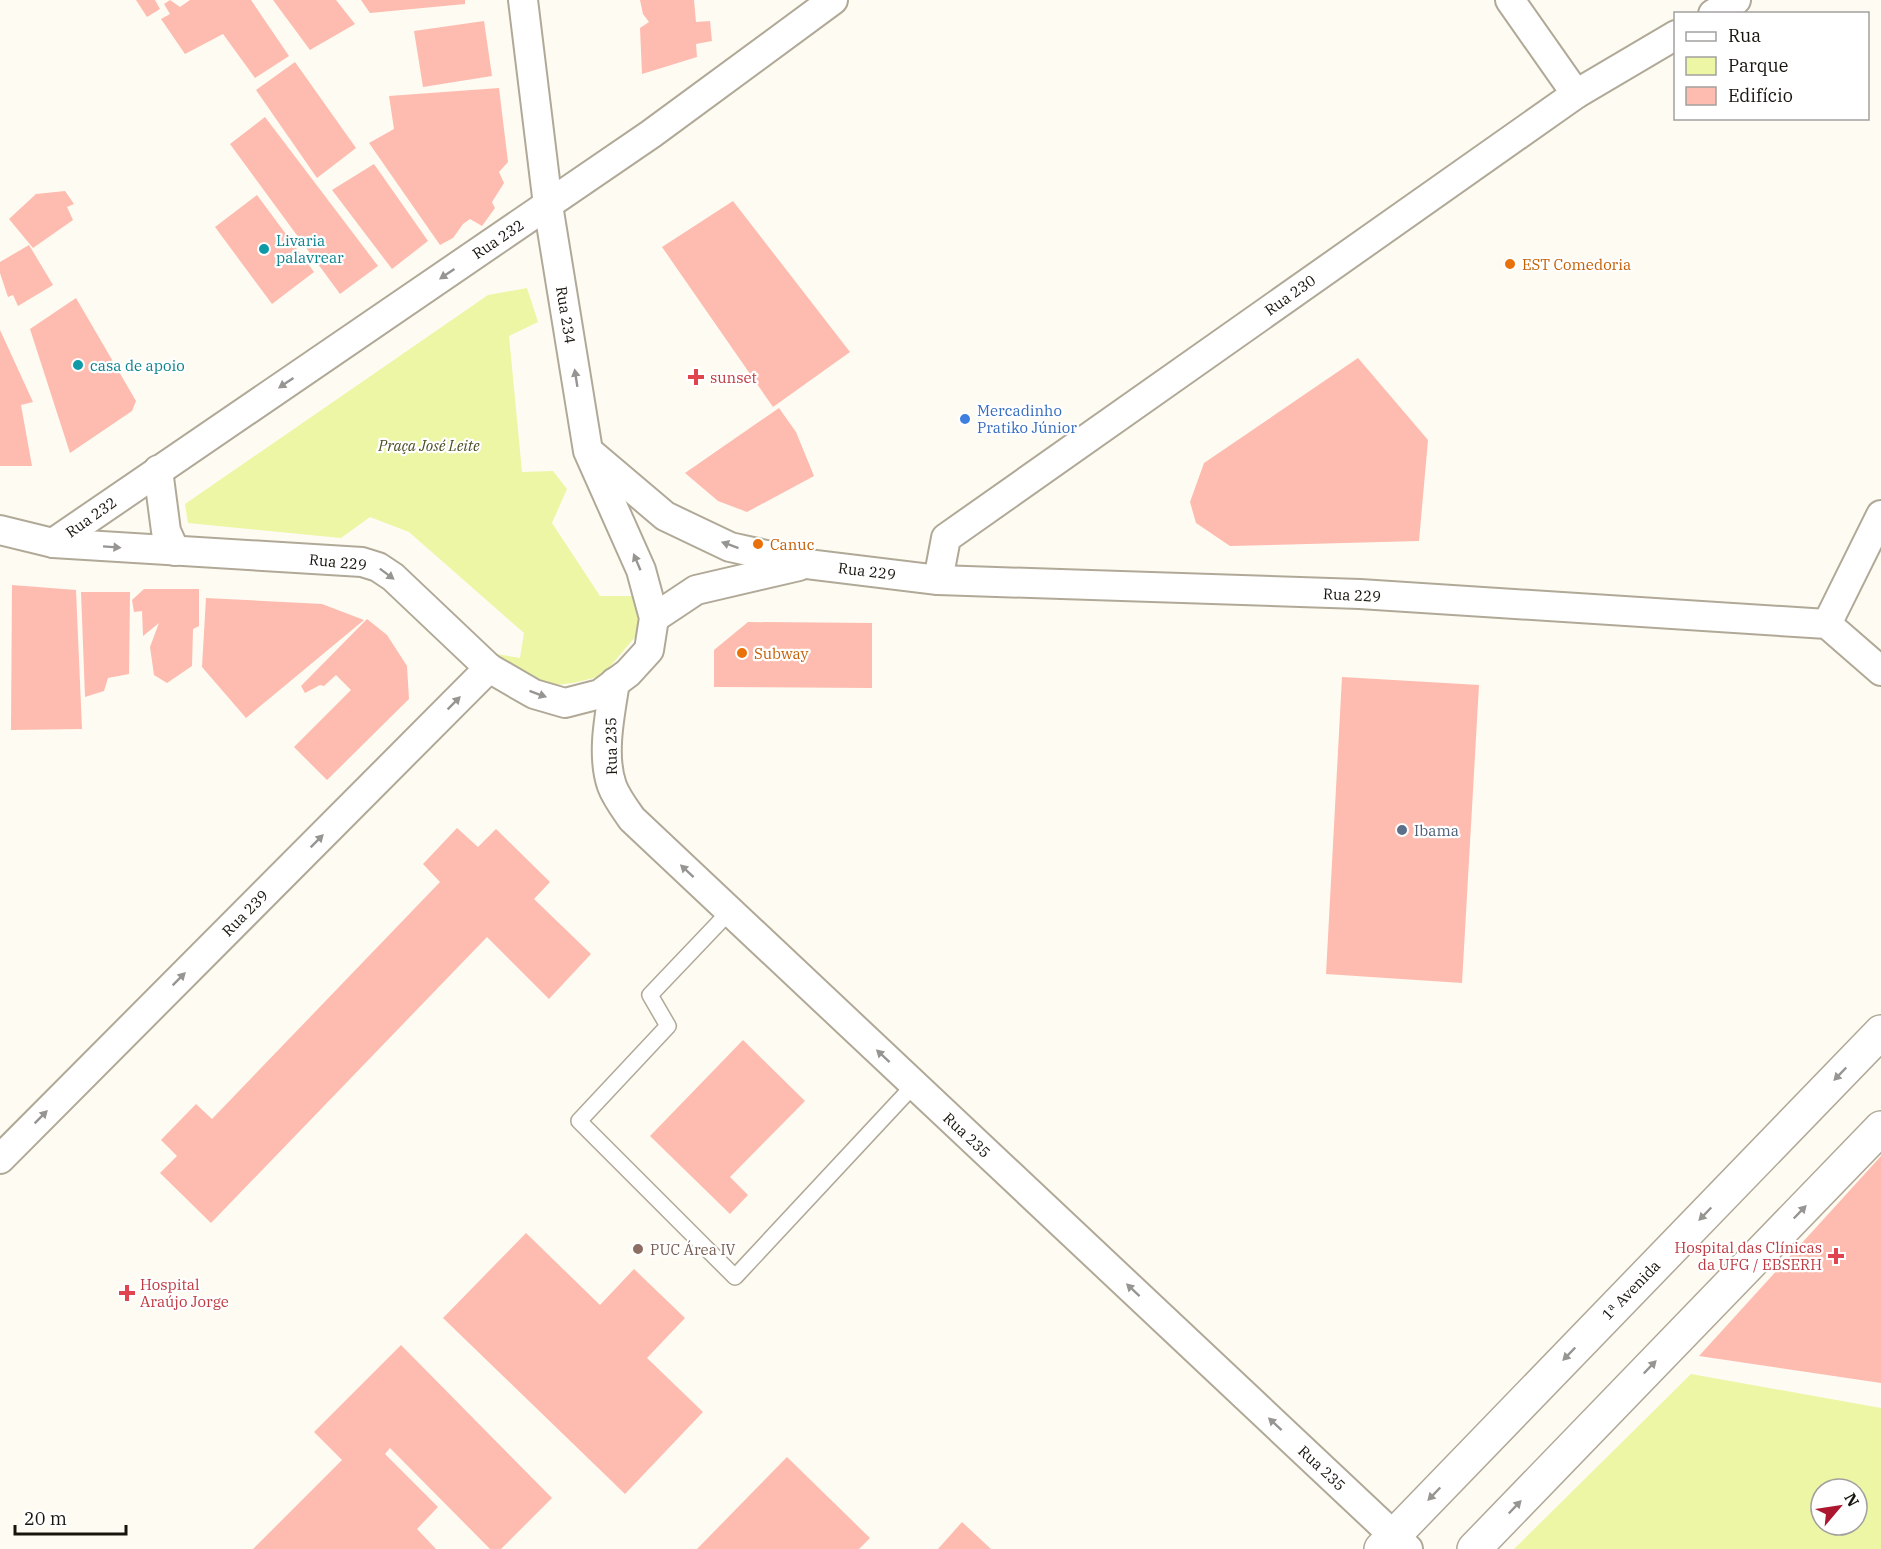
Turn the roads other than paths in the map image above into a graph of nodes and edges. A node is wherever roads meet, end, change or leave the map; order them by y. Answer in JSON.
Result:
{"nodes":[{"id":1,"x":523,"y":0,"type":"edge"},
{"id":2,"x":833,"y":0,"type":"edge"},
{"id":3,"x":1510,"y":0,"type":"edge"},
{"id":4,"x":1736,"y":0,"type":"edge"},
{"id":5,"x":1716,"y":12,"type":"edge"},
{"id":6,"x":1674,"y":37,"type":"edge"},
{"id":7,"x":1576,"y":94,"type":"junction"},
{"id":8,"x":548,"y":205,"type":"junction"},
{"id":9,"x":588,"y":451,"type":"junction"},
{"id":10,"x":158,"y":470,"type":"junction"},
{"id":11,"x":1881,"y":515,"type":"edge"},
{"id":12,"x":0,"y":530,"type":"edge"},
{"id":13,"x":53,"y":543,"type":"junction"},
{"id":14,"x":175,"y":551,"type":"junction"},
{"id":15,"x":807,"y":564,"type":"junction"},
{"id":16,"x":938,"y":580,"type":"junction"},
{"id":17,"x":654,"y":618,"type":"junction"},
{"id":18,"x":1827,"y":624,"type":"junction"},
{"id":19,"x":489,"y":668,"type":"junction"},
{"id":20,"x":1881,"y":671,"type":"edge"},
{"id":21,"x":615,"y":682,"type":"junction"},
{"id":22,"x":730,"y":911,"type":"junction"},
{"id":23,"x":1881,"y":1032,"type":"edge"},
{"id":24,"x":914,"y":1085,"type":"junction"},
{"id":25,"x":1881,"y":1128,"type":"edge"},
{"id":26,"x":0,"y":1159,"type":"edge"},
{"id":27,"x":1394,"y":1545,"type":"edge"},
{"id":28,"x":1474,"y":1549,"type":"edge"}],
"edges":[{"from":1,"to":8,"type":"street","name":"Rua 234"},
{"from":2,"to":8,"type":"street","name":"Rua 232"},
{"from":3,"to":7,"type":"street"},
{"from":4,"to":5,"type":"street"},
{"from":6,"to":7,"type":"street","name":"Rua 230"},
{"from":7,"to":16,"type":"street","name":"Rua 230"},
{"from":9,"to":8,"type":"street","name":"Rua 234","one_way":true},
{"from":8,"to":10,"type":"street","name":"Rua 232","one_way":true},
{"from":15,"to":9,"type":"street","name":"Rua 229","one_way":true},
{"from":17,"to":9,"type":"street","name":"Rua 234","one_way":true},
{"from":10,"to":13,"type":"street","name":"Rua 232"},
{"from":10,"to":14,"type":"street"},
{"from":11,"to":18,"type":"street"},
{"from":12,"to":13,"type":"street","name":"Rua 229"},
{"from":13,"to":14,"type":"street","name":"Rua 229","one_way":true},
{"from":14,"to":19,"type":"street","name":"Rua 229","one_way":true},
{"from":15,"to":16,"type":"street","name":"Rua 229"},
{"from":15,"to":17,"type":"street","name":"Rua 229"},
{"from":16,"to":18,"type":"street","name":"Rua 229"},
{"from":17,"to":21,"type":"street","name":"Rua 229"},
{"from":18,"to":20,"type":"street"},
{"from":19,"to":21,"type":"street","name":"Rua 229","one_way":true},
{"from":26,"to":19,"type":"street","name":"Rua 239","one_way":true},
{"from":22,"to":21,"type":"street","name":"Rua 235","one_way":true},
{"from":24,"to":22,"type":"street","name":"Rua 235","one_way":true},
{"from":22,"to":24,"type":"lane"},
{"from":23,"to":27,"type":"main road","name":"1ª Avenida","one_way":true},
{"from":27,"to":24,"type":"street","name":"Rua 235","one_way":true},
{"from":28,"to":25,"type":"main road","one_way":true}]}
